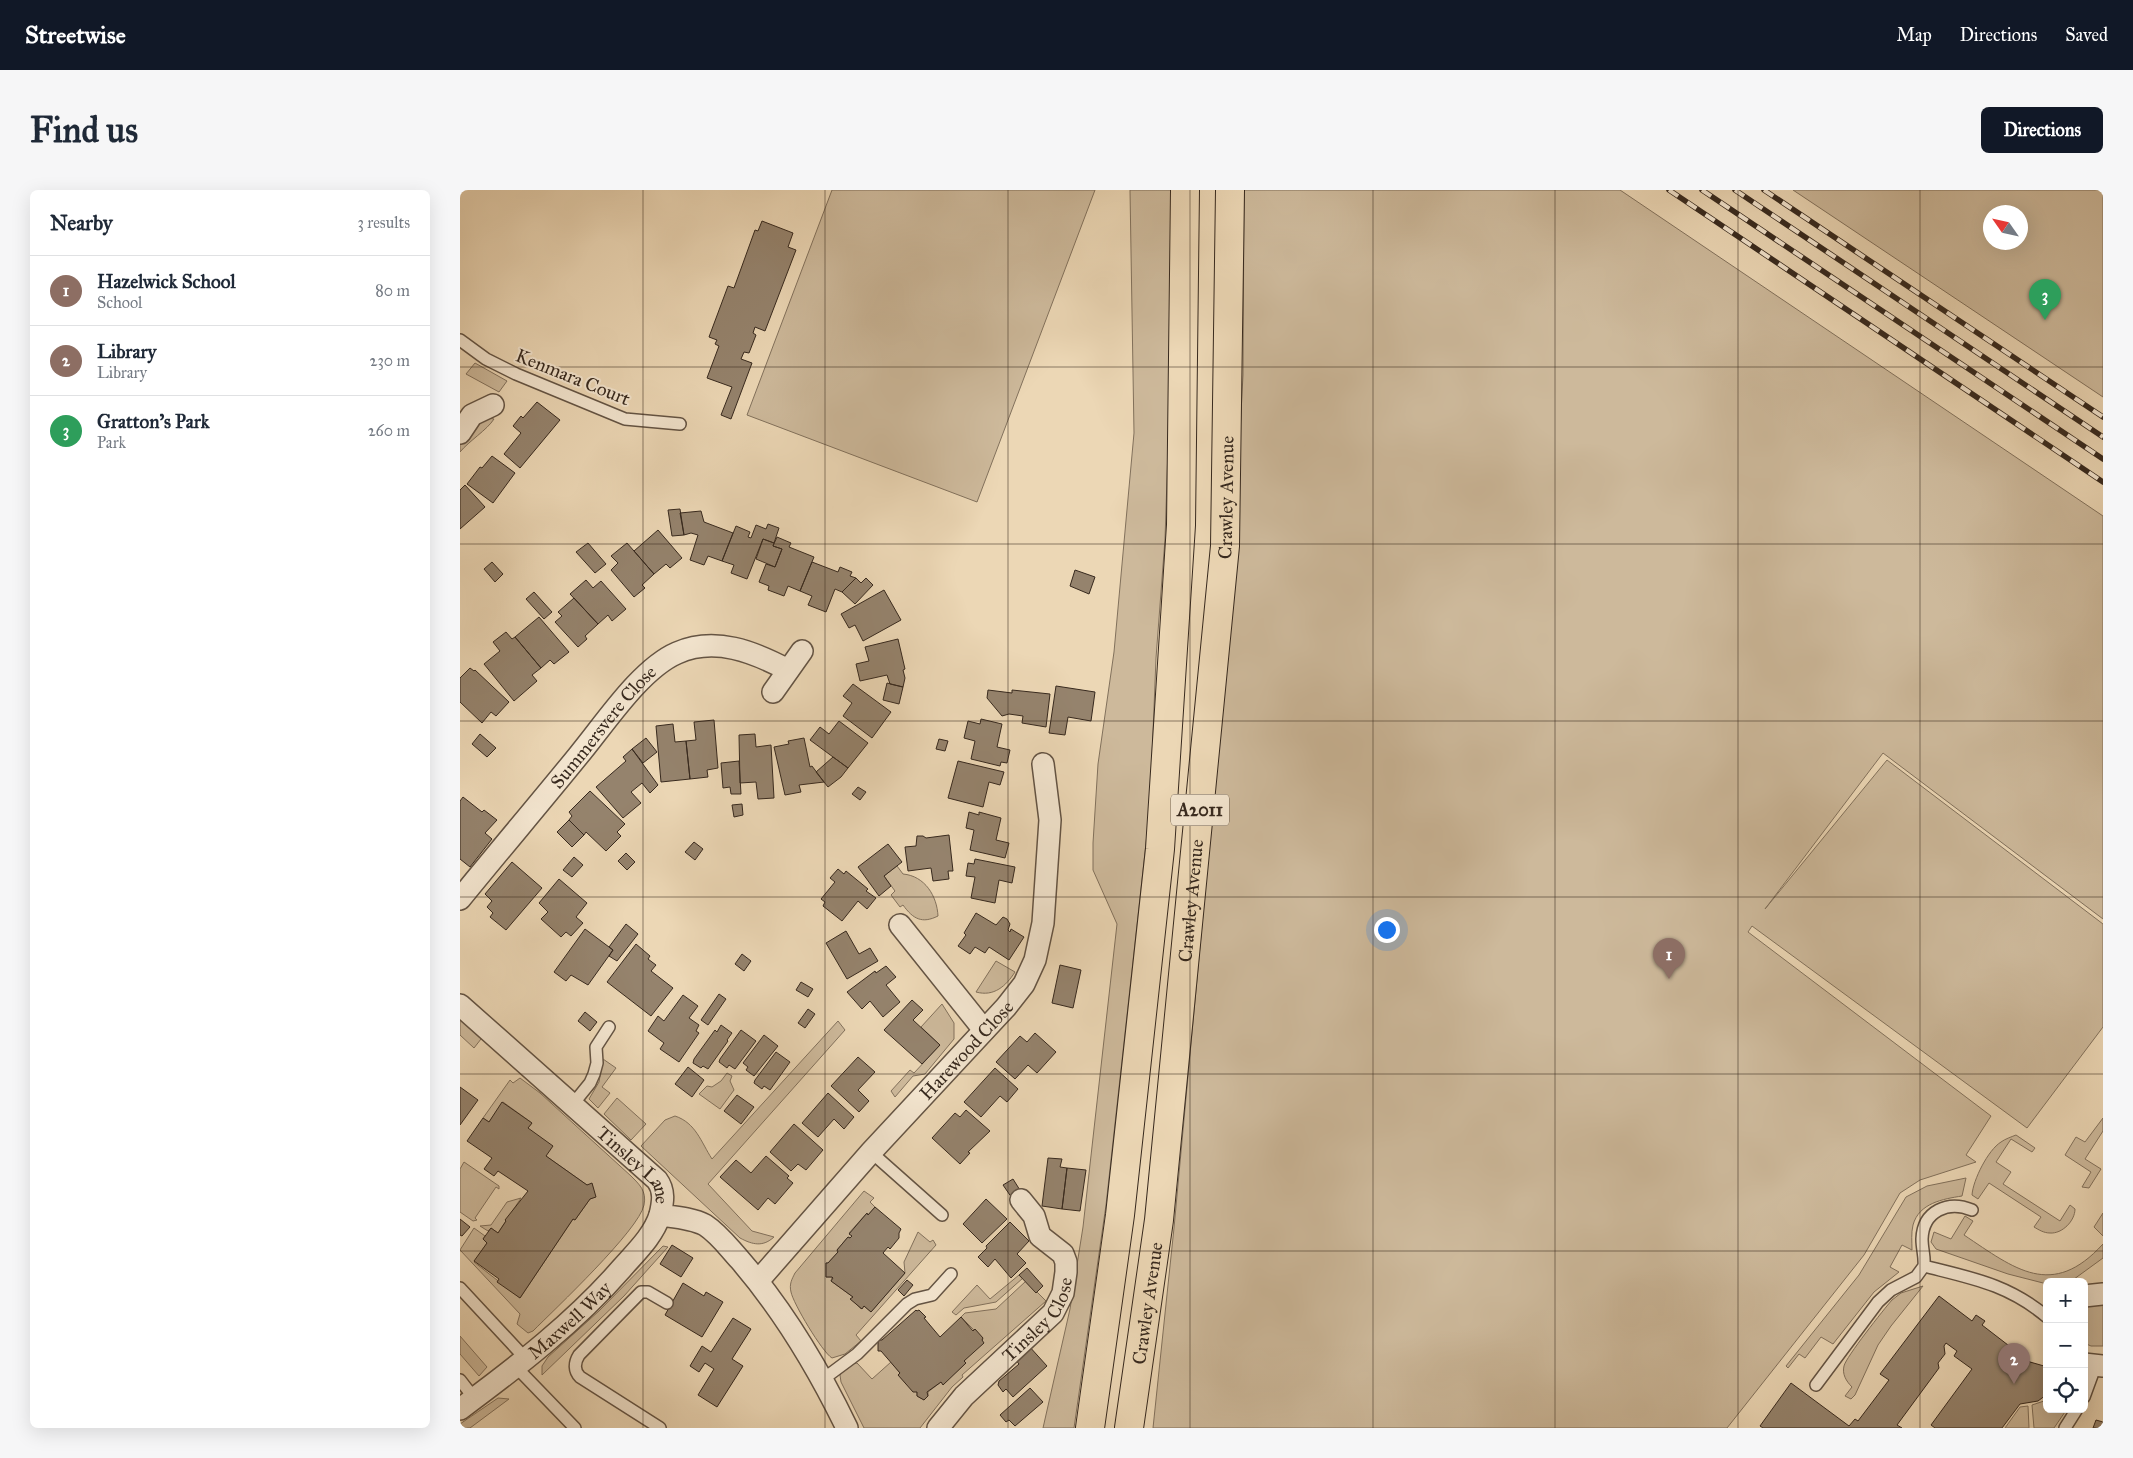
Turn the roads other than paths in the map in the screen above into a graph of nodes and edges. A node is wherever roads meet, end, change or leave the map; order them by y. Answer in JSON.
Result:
{"nodes":[{"id":1,"x":1185,"y":190,"type":"edge"},
{"id":2,"x":1230,"y":190,"type":"edge"},
{"id":3,"x":460,"y":340,"type":"edge"},
{"id":4,"x":493,"y":405,"type":"dead end"},
{"id":5,"x":680,"y":424,"type":"dead end"},
{"id":6,"x":460,"y":432,"type":"edge"},
{"id":7,"x":802,"y":651,"type":"dead end"},
{"id":8,"x":788,"y":670,"type":"junction"},
{"id":9,"x":773,"y":692,"type":"dead end"},
{"id":10,"x":1043,"y":764,"type":"dead end"},
{"id":11,"x":460,"y":899,"type":"edge"},
{"id":12,"x":900,"y":924,"type":"dead end"},
{"id":13,"x":460,"y":1005,"type":"edge"},
{"id":14,"x":609,"y":1027,"type":"dead end"},
{"id":15,"x":984,"y":1030,"type":"junction"},
{"id":16,"x":573,"y":1104,"type":"junction"},
{"id":17,"x":871,"y":1152,"type":"junction"},
{"id":18,"x":1021,"y":1200,"type":"dead end"},
{"id":19,"x":1972,"y":1210,"type":"dead end"},
{"id":20,"x":660,"y":1215,"type":"junction"},
{"id":21,"x":942,"y":1215,"type":"dead end"},
{"id":22,"x":1924,"y":1266,"type":"junction"},
{"id":23,"x":951,"y":1274,"type":"dead end"},
{"id":24,"x":758,"y":1281,"type":"junction"},
{"id":25,"x":460,"y":1288,"type":"edge"},
{"id":26,"x":2018,"y":1297,"type":"junction"},
{"id":27,"x":667,"y":1303,"type":"dead end"},
{"id":28,"x":2043,"y":1304,"type":"edge"},
{"id":29,"x":2043,"y":1314,"type":"edge"},
{"id":30,"x":521,"y":1363,"type":"junction"},
{"id":31,"x":2094,"y":1366,"type":"edge"},
{"id":32,"x":460,"y":1380,"type":"edge"},
{"id":33,"x":822,"y":1380,"type":"junction"},
{"id":34,"x":1816,"y":1385,"type":"dead end"},
{"id":35,"x":2088,"y":1385,"type":"edge"},
{"id":36,"x":467,"y":1404,"type":"edge"},
{"id":37,"x":2074,"y":1413,"type":"edge"},
{"id":38,"x":575,"y":1428,"type":"edge"},
{"id":39,"x":660,"y":1428,"type":"edge"},
{"id":40,"x":847,"y":1428,"type":"edge"},
{"id":41,"x":938,"y":1428,"type":"edge"},
{"id":42,"x":1090,"y":1428,"type":"edge"},
{"id":43,"x":1129,"y":1428,"type":"edge"},
{"id":44,"x":2065,"y":1428,"type":"edge"}],
"edges":[{"from":1,"to":42,"type":"main road","name":"Crawley Avenue","number":"A2011"},
{"from":2,"to":43,"type":"main road","name":"Crawley Avenue","number":"A2011"},
{"from":3,"to":5,"type":"lane","name":"Kenmara Court"},
{"from":4,"to":6,"type":"street"},
{"from":7,"to":8,"type":"street"},
{"from":8,"to":9,"type":"street"},
{"from":8,"to":11,"type":"street","name":"Summersvere Close"},
{"from":10,"to":15,"type":"street","name":"Harewood Close"},
{"from":12,"to":15,"type":"street"},
{"from":13,"to":16,"type":"street","name":"Tinsley Lane"},
{"from":14,"to":16,"type":"lane"},
{"from":15,"to":17,"type":"street","name":"Harewood Close"},
{"from":16,"to":20,"type":"street","name":"Tinsley Lane"},
{"from":17,"to":21,"type":"lane"},
{"from":17,"to":24,"type":"street","name":"Harewood Close"},
{"from":18,"to":41,"type":"street","name":"Tinsley Close"},
{"from":19,"to":22,"type":"lane"},
{"from":20,"to":24,"type":"street","name":"Tinsley Lane"},
{"from":20,"to":30,"type":"street","name":"Maxwell Way"},
{"from":22,"to":26,"type":"lane"},
{"from":22,"to":34,"type":"lane"},
{"from":23,"to":33,"type":"lane"},
{"from":24,"to":33,"type":"street","name":"Tinsley Lane"},
{"from":25,"to":30,"type":"lane"},
{"from":26,"to":28,"type":"lane"},
{"from":26,"to":29,"type":"lane"},
{"from":27,"to":39,"type":"lane"},
{"from":30,"to":36,"type":"street","name":"Maxwell Way"},
{"from":30,"to":38,"type":"lane"},
{"from":31,"to":35,"type":"lane"},
{"from":32,"to":36,"type":"lane"},
{"from":33,"to":40,"type":"street","name":"Tinsley Lane"},
{"from":37,"to":44,"type":"lane"}]}
